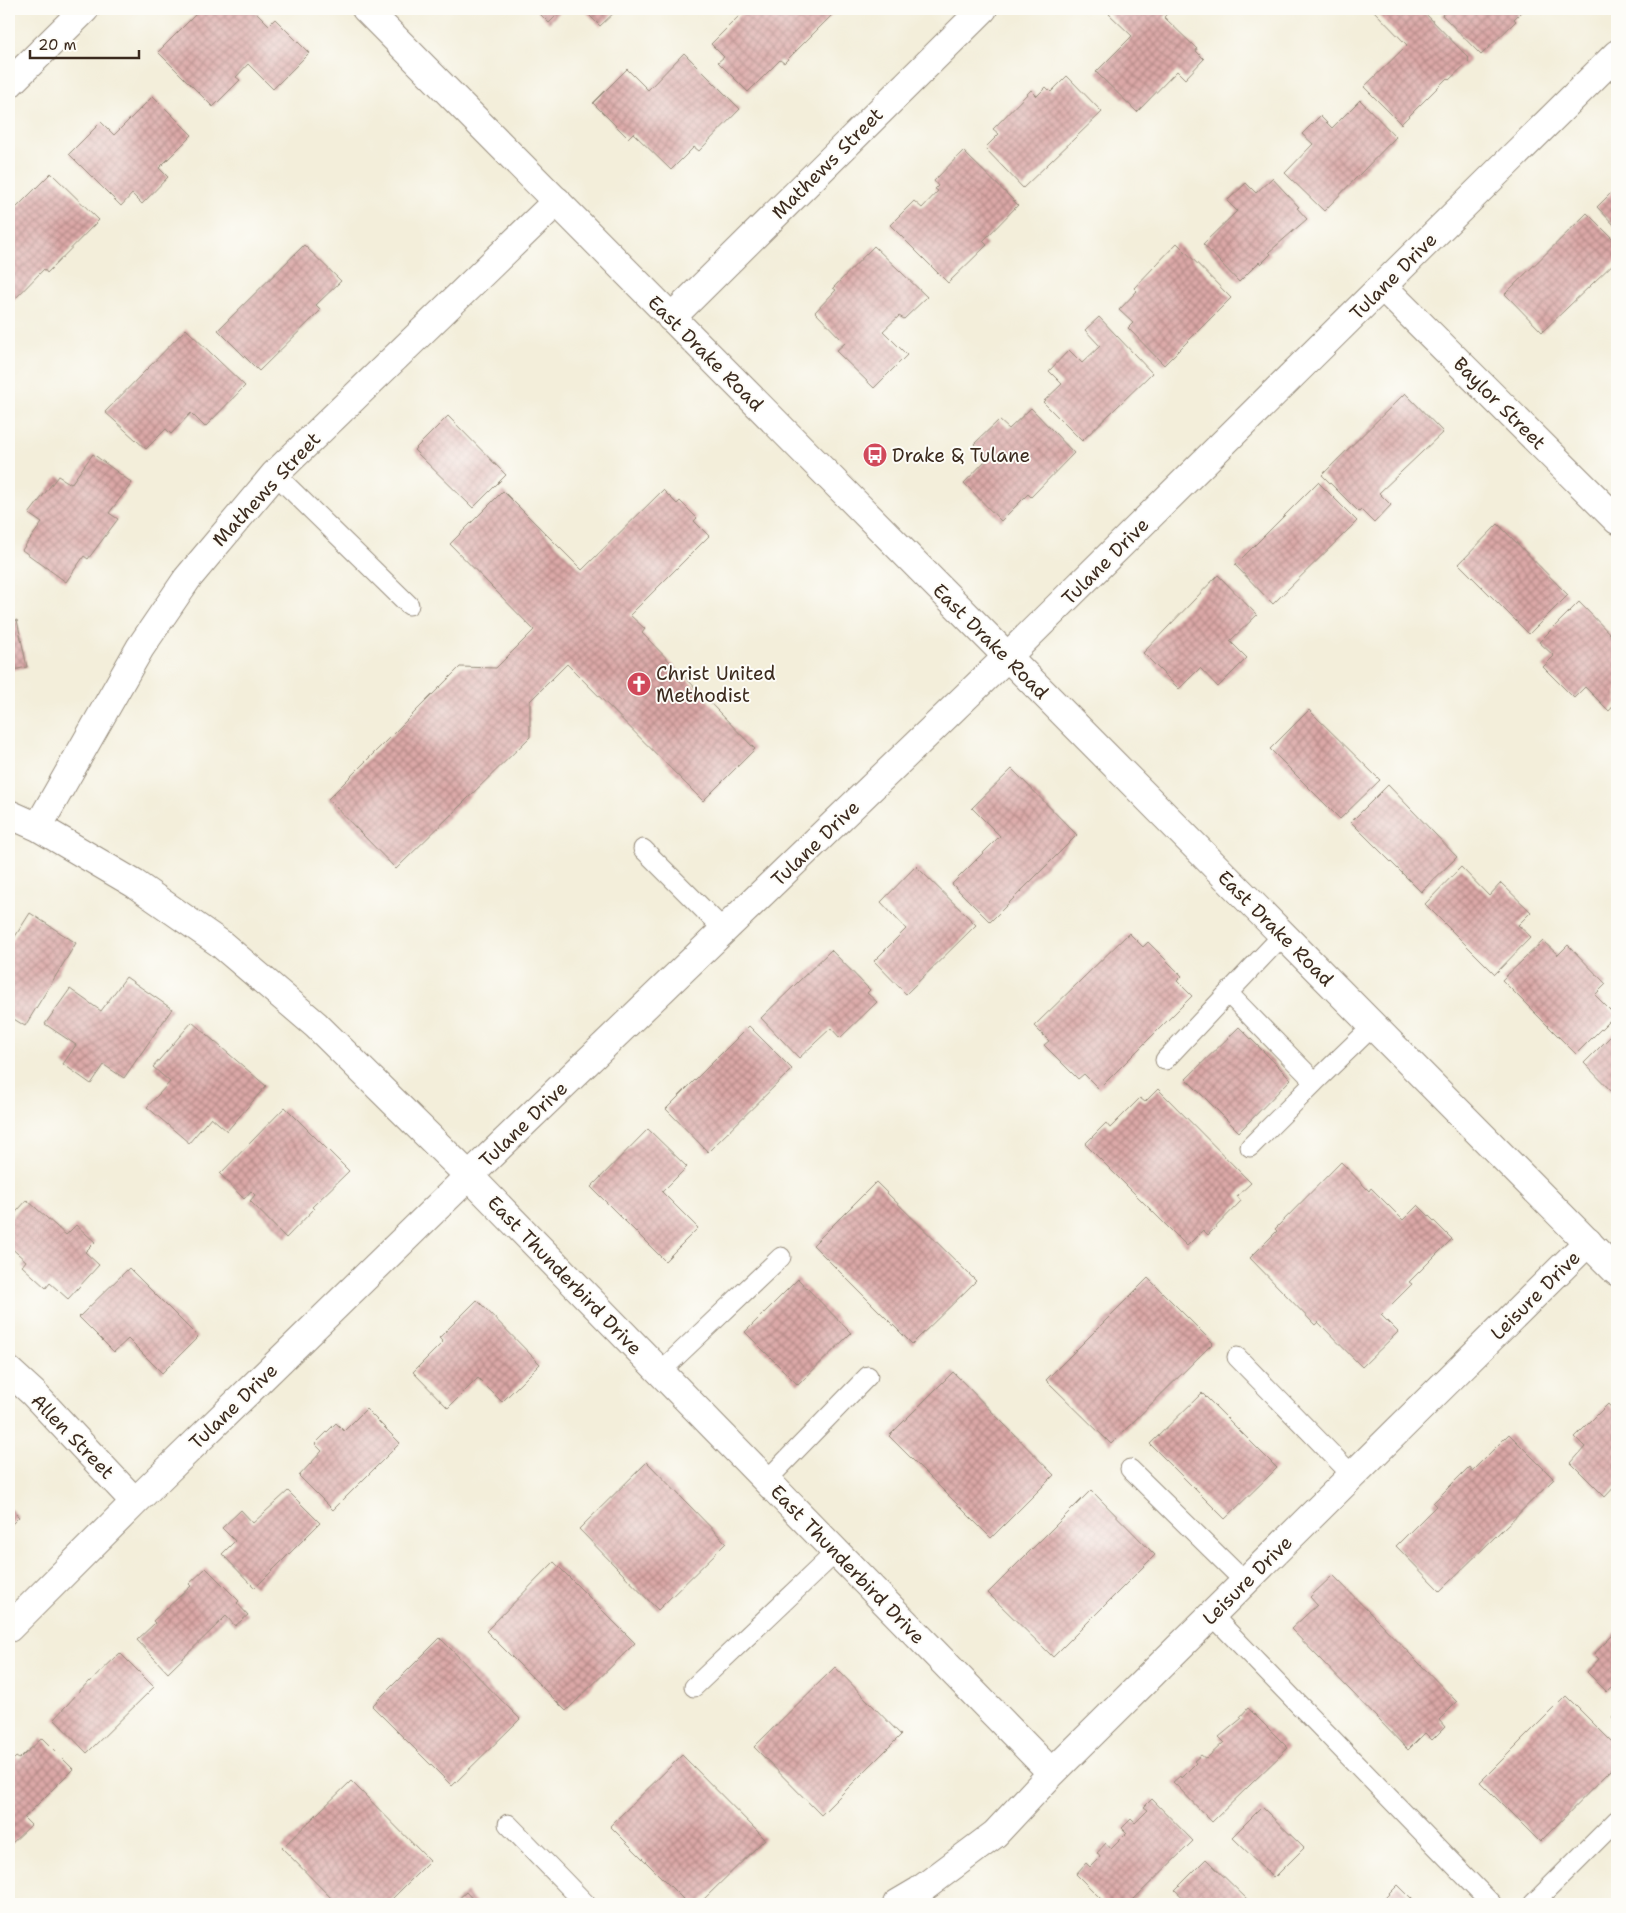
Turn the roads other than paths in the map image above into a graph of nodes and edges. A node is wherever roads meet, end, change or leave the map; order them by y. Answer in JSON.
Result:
{"nodes":[{"id":1,"x":86,"y":9,"type":"edge"},
{"id":2,"x":366,"y":9,"type":"edge"},
{"id":3,"x":983,"y":9,"type":"edge"},
{"id":4,"x":1617,"y":54,"type":"edge"},
{"id":5,"x":9,"y":84,"type":"edge"},
{"id":6,"x":557,"y":202,"type":"junction"},
{"id":7,"x":1382,"y":286,"type":"junction"},
{"id":8,"x":672,"y":318,"type":"junction"},
{"id":9,"x":275,"y":474,"type":"junction"},
{"id":10,"x":1617,"y":520,"type":"edge"},
{"id":11,"x":409,"y":605,"type":"dead end"},
{"id":12,"x":1007,"y":658,"type":"junction"},
{"id":13,"x":9,"y":814,"type":"edge"},
{"id":14,"x":38,"y":827,"type":"junction"},
{"id":15,"x":644,"y":849,"type":"dead end"},
{"id":16,"x":724,"y":930,"type":"junction"},
{"id":17,"x":1283,"y":934,"type":"junction"},
{"id":18,"x":1228,"y":993,"type":"junction"},
{"id":19,"x":1373,"y":1026,"type":"junction"},
{"id":20,"x":1164,"y":1060,"type":"dead end"},
{"id":21,"x":1315,"y":1082,"type":"junction"},
{"id":22,"x":1250,"y":1147,"type":"dead end"},
{"id":23,"x":469,"y":1176,"type":"junction"},
{"id":24,"x":1588,"y":1242,"type":"junction"},
{"id":25,"x":781,"y":1256,"type":"dead end"},
{"id":26,"x":1617,"y":1272,"type":"edge"},
{"id":27,"x":1237,"y":1357,"type":"dead end"},
{"id":28,"x":9,"y":1371,"type":"edge"},
{"id":29,"x":660,"y":1372,"type":"junction"},
{"id":30,"x":868,"y":1376,"type":"dead end"},
{"id":31,"x":1130,"y":1470,"type":"dead end"},
{"id":32,"x":1353,"y":1476,"type":"junction"},
{"id":33,"x":766,"y":1481,"type":"junction"},
{"id":34,"x":135,"y":1502,"type":"junction"},
{"id":35,"x":836,"y":1552,"type":"junction"},
{"id":36,"x":1245,"y":1582,"type":"junction"},
{"id":37,"x":1212,"y":1615,"type":"junction"},
{"id":38,"x":9,"y":1628,"type":"edge"},
{"id":39,"x":694,"y":1687,"type":"dead end"},
{"id":40,"x":1052,"y":1773,"type":"junction"},
{"id":41,"x":1617,"y":1820,"type":"edge"},
{"id":42,"x":508,"y":1824,"type":"dead end"},
{"id":43,"x":901,"y":1903,"type":"edge"},
{"id":44,"x":586,"y":1904,"type":"edge"},
{"id":45,"x":1492,"y":1904,"type":"edge"},
{"id":46,"x":1533,"y":1904,"type":"edge"}],
"edges":[{"from":1,"to":5,"type":"street"},
{"from":2,"to":6,"type":"street","name":"East Drake Road"},
{"from":3,"to":8,"type":"street","name":"Mathews Street"},
{"from":4,"to":7,"type":"street","name":"Tulane Drive"},
{"from":6,"to":8,"type":"street","name":"East Drake Road"},
{"from":6,"to":9,"type":"street","name":"Mathews Street"},
{"from":7,"to":10,"type":"street","name":"Baylor Street"},
{"from":7,"to":12,"type":"street","name":"Tulane Drive"},
{"from":8,"to":12,"type":"street","name":"East Drake Road"},
{"from":9,"to":11,"type":"lane"},
{"from":9,"to":14,"type":"street","name":"Mathews Street"},
{"from":12,"to":16,"type":"street","name":"Tulane Drive"},
{"from":12,"to":17,"type":"street","name":"East Drake Road"},
{"from":13,"to":14,"type":"street","name":"East Thunderbird Drive"},
{"from":14,"to":23,"type":"street","name":"East Thunderbird Drive"},
{"from":15,"to":16,"type":"lane"},
{"from":16,"to":23,"type":"street","name":"Tulane Drive"},
{"from":17,"to":18,"type":"lane"},
{"from":17,"to":19,"type":"street","name":"East Drake Road"},
{"from":18,"to":20,"type":"lane"},
{"from":18,"to":21,"type":"lane"},
{"from":19,"to":21,"type":"lane"},
{"from":19,"to":24,"type":"street","name":"East Drake Road"},
{"from":21,"to":22,"type":"lane"},
{"from":23,"to":29,"type":"street","name":"East Thunderbird Drive"},
{"from":23,"to":34,"type":"street","name":"Tulane Drive"},
{"from":24,"to":26,"type":"street","name":"East Drake Road"},
{"from":24,"to":32,"type":"street","name":"Leisure Drive"},
{"from":25,"to":29,"type":"lane"},
{"from":27,"to":32,"type":"lane"},
{"from":28,"to":34,"type":"street","name":"Allen Street"},
{"from":29,"to":33,"type":"street","name":"East Thunderbird Drive"},
{"from":30,"to":33,"type":"lane"},
{"from":31,"to":36,"type":"lane"},
{"from":32,"to":36,"type":"street","name":"Leisure Drive"},
{"from":33,"to":35,"type":"street","name":"East Thunderbird Drive"},
{"from":34,"to":38,"type":"street","name":"Tulane Drive"},
{"from":35,"to":39,"type":"lane"},
{"from":35,"to":40,"type":"street","name":"East Thunderbird Drive"},
{"from":36,"to":37,"type":"street","name":"Leisure Drive"},
{"from":37,"to":40,"type":"street","name":"Leisure Drive"},
{"from":37,"to":45,"type":"lane"},
{"from":40,"to":43,"type":"street","name":"Leisure Drive"},
{"from":41,"to":46,"type":"lane"},
{"from":42,"to":44,"type":"lane"}]}
